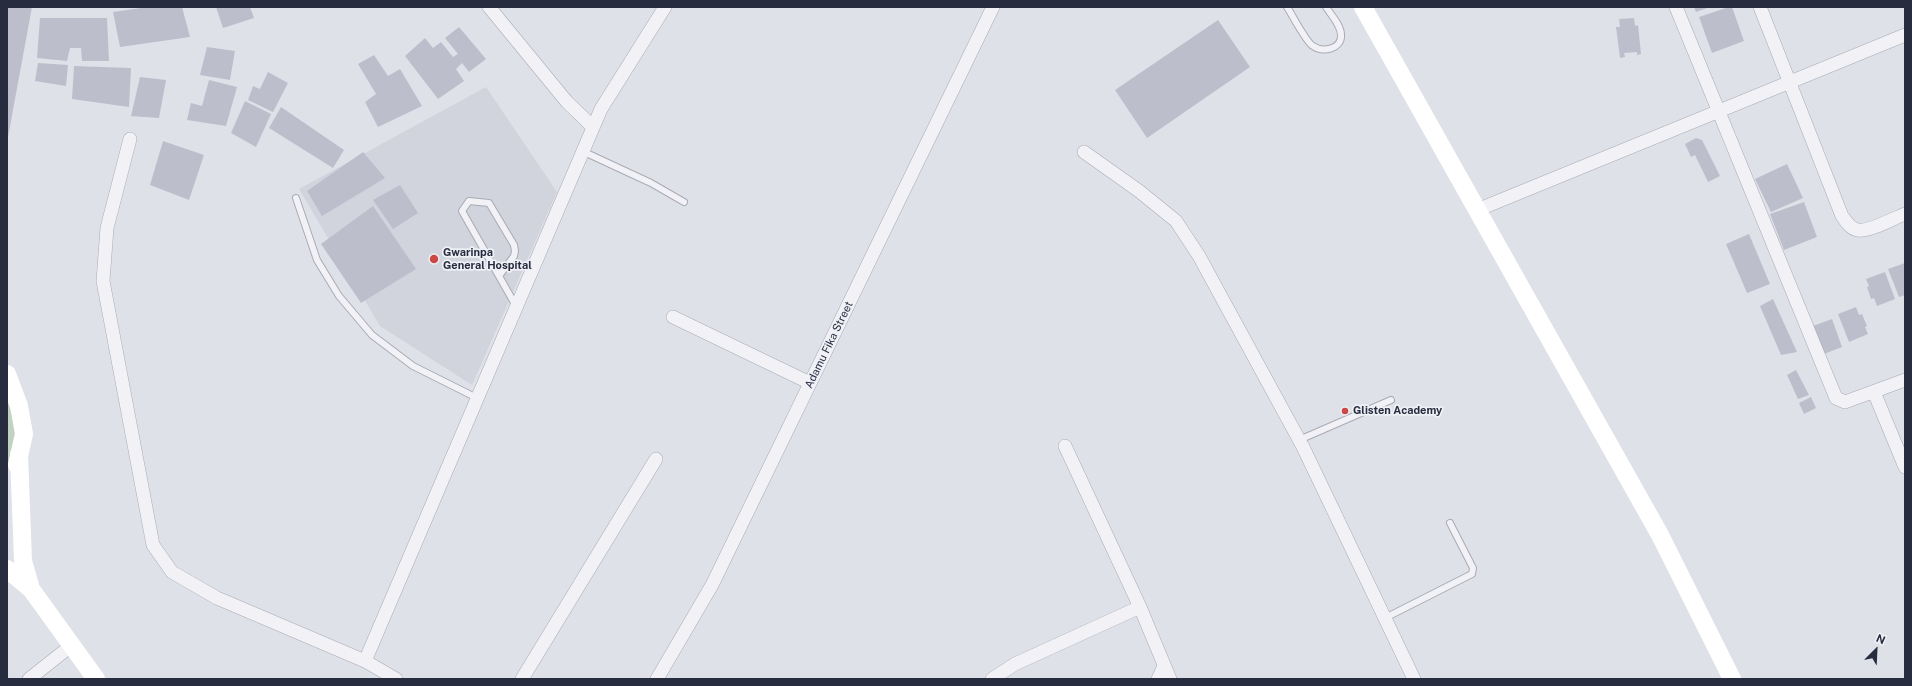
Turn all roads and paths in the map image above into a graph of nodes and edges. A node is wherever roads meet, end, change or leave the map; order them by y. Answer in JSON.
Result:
{"nodes":[{"id":1,"x":489,"y":7,"type":"edge"},
{"id":2,"x":665,"y":7,"type":"edge"},
{"id":3,"x":993,"y":7,"type":"edge"},
{"id":4,"x":1287,"y":7,"type":"edge"},
{"id":5,"x":1326,"y":7,"type":"edge"},
{"id":6,"x":1363,"y":7,"type":"edge"},
{"id":7,"x":1676,"y":7,"type":"edge"},
{"id":8,"x":1760,"y":7,"type":"edge"},
{"id":9,"x":1905,"y":35,"type":"edge"},
{"id":10,"x":1790,"y":82,"type":"junction"},
{"id":11,"x":1719,"y":111,"type":"junction"},
{"id":12,"x":593,"y":127,"type":"junction"},
{"id":13,"x":130,"y":139,"type":"dead end"},
{"id":14,"x":582,"y":151,"type":"junction"},
{"id":15,"x":1084,"y":152,"type":"dead end"},
{"id":16,"x":296,"y":198,"type":"dead end"},
{"id":17,"x":684,"y":202,"type":"dead end"},
{"id":18,"x":1476,"y":210,"type":"junction"},
{"id":19,"x":1905,"y":214,"type":"edge"},
{"id":20,"x":499,"y":276,"type":"junction"},
{"id":21,"x":516,"y":306,"type":"junction"},
{"id":22,"x":673,"y":316,"type":"dead end"},
{"id":23,"x":7,"y":374,"type":"edge"},
{"id":24,"x":1905,"y":380,"type":"edge"},
{"id":25,"x":810,"y":383,"type":"junction"},
{"id":26,"x":1874,"y":392,"type":"junction"},
{"id":27,"x":477,"y":398,"type":"junction"},
{"id":28,"x":1391,"y":400,"type":"dead end"},
{"id":29,"x":1299,"y":440,"type":"junction"},
{"id":30,"x":1065,"y":446,"type":"dead end"},
{"id":31,"x":19,"y":454,"type":"junction"},
{"id":32,"x":656,"y":459,"type":"dead end"},
{"id":33,"x":1905,"y":467,"type":"edge"},
{"id":34,"x":7,"y":481,"type":"edge"},
{"id":35,"x":1450,"y":523,"type":"dead end"},
{"id":36,"x":7,"y":569,"type":"edge"},
{"id":37,"x":31,"y":589,"type":"junction"},
{"id":38,"x":1140,"y":607,"type":"junction"},
{"id":39,"x":1384,"y":618,"type":"junction"},
{"id":40,"x":72,"y":646,"type":"junction"},
{"id":41,"x":365,"y":661,"type":"junction"},
{"id":42,"x":1164,"y":666,"type":"junction"},
{"id":43,"x":29,"y":679,"type":"edge"},
{"id":44,"x":96,"y":679,"type":"edge"},
{"id":45,"x":396,"y":679,"type":"edge"},
{"id":46,"x":522,"y":679,"type":"edge"},
{"id":47,"x":657,"y":679,"type":"edge"},
{"id":48,"x":992,"y":679,"type":"edge"},
{"id":49,"x":1158,"y":679,"type":"edge"},
{"id":50,"x":1170,"y":679,"type":"edge"},
{"id":51,"x":1414,"y":679,"type":"edge"},
{"id":52,"x":1732,"y":679,"type":"edge"}],
"edges":[{"from":1,"to":12,"type":"street"},
{"from":2,"to":12,"type":"street"},
{"from":3,"to":25,"type":"street","name":"Adamu Fika Street"},
{"from":4,"to":5,"type":"lane"},
{"from":6,"to":18,"type":"street"},
{"from":7,"to":11,"type":"street"},
{"from":8,"to":10,"type":"street"},
{"from":9,"to":10,"type":"street"},
{"from":10,"to":11,"type":"street"},
{"from":10,"to":19,"type":"street"},
{"from":11,"to":18,"type":"street"},
{"from":11,"to":26,"type":"street"},
{"from":12,"to":14,"type":"street"},
{"from":13,"to":41,"type":"street"},
{"from":14,"to":17,"type":"lane"},
{"from":14,"to":21,"type":"street"},
{"from":15,"to":29,"type":"street"},
{"from":16,"to":27,"type":"lane"},
{"from":18,"to":52,"type":"street"},
{"from":20,"to":20,"type":"lane"},
{"from":20,"to":21,"type":"lane"},
{"from":21,"to":27,"type":"street"},
{"from":22,"to":25,"type":"street"},
{"from":23,"to":31,"type":"street"},
{"from":24,"to":26,"type":"street"},
{"from":25,"to":47,"type":"street","name":"Adamu Fika Street"},
{"from":26,"to":33,"type":"street"},
{"from":27,"to":41,"type":"street"},
{"from":28,"to":29,"type":"lane"},
{"from":29,"to":39,"type":"street"},
{"from":30,"to":38,"type":"street"},
{"from":31,"to":34,"type":"street"},
{"from":31,"to":37,"type":"street"},
{"from":32,"to":46,"type":"street"},
{"from":35,"to":39,"type":"lane"},
{"from":36,"to":37,"type":"street"},
{"from":37,"to":40,"type":"street"},
{"from":38,"to":42,"type":"street"},
{"from":38,"to":48,"type":"street"},
{"from":39,"to":51,"type":"street"},
{"from":40,"to":43,"type":"street"},
{"from":40,"to":44,"type":"street"},
{"from":41,"to":45,"type":"street"},
{"from":42,"to":49,"type":"street"},
{"from":42,"to":50,"type":"street"}]}
